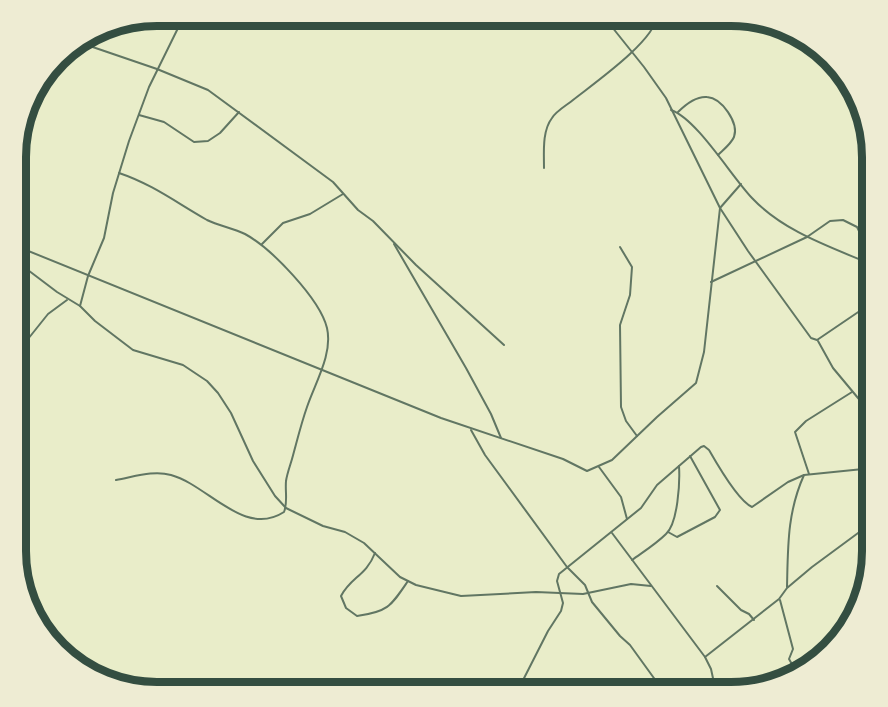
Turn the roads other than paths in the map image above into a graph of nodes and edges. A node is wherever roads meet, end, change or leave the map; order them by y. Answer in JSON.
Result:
{"nodes":[{"id":1,"x":179,"y":26,"type":"edge"},
{"id":2,"x":611,"y":26,"type":"edge"},
{"id":3,"x":655,"y":26,"type":"edge"},
{"id":4,"x":88,"y":45,"type":"edge"},
{"id":5,"x":632,"y":52,"type":"junction"},
{"id":6,"x":157,"y":69,"type":"junction"},
{"id":7,"x":671,"y":110,"type":"junction"},
{"id":8,"x":239,"y":112,"type":"junction"},
{"id":9,"x":678,"y":112,"type":"junction"},
{"id":10,"x":138,"y":115,"type":"junction"},
{"id":11,"x":718,"y":155,"type":"junction"},
{"id":12,"x":544,"y":168,"type":"dead end"},
{"id":13,"x":119,"y":173,"type":"junction"},
{"id":14,"x":741,"y":184,"type":"junction"},
{"id":15,"x":343,"y":194,"type":"junction"},
{"id":16,"x":720,"y":208,"type":"junction"},
{"id":17,"x":807,"y":237,"type":"junction"},
{"id":18,"x":862,"y":237,"type":"edge"},
{"id":19,"x":393,"y":241,"type":"junction"},
{"id":20,"x":262,"y":244,"type":"junction"},
{"id":21,"x":620,"y":247,"type":"dead end"},
{"id":22,"x":26,"y":250,"type":"edge"},
{"id":23,"x":862,"y":260,"type":"edge"},
{"id":24,"x":756,"y":262,"type":"junction"},
{"id":25,"x":26,"y":268,"type":"edge"},
{"id":26,"x":88,"y":276,"type":"junction"},
{"id":27,"x":711,"y":282,"type":"junction"},
{"id":28,"x":68,"y":299,"type":"junction"},
{"id":29,"x":80,"y":306,"type":"junction"},
{"id":30,"x":862,"y":309,"type":"edge"},
{"id":31,"x":817,"y":340,"type":"junction"},
{"id":32,"x":26,"y":342,"type":"edge"},
{"id":33,"x":504,"y":345,"type":"dead end"},
{"id":34,"x":322,"y":370,"type":"junction"},
{"id":35,"x":852,"y":392,"type":"junction"},
{"id":36,"x":862,"y":403,"type":"edge"},
{"id":37,"x":471,"y":429,"type":"junction"},
{"id":38,"x":637,"y":436,"type":"junction"},
{"id":39,"x":501,"y":438,"type":"junction"},
{"id":40,"x":690,"y":456,"type":"junction"},
{"id":41,"x":599,"y":466,"type":"junction"},
{"id":42,"x":679,"y":466,"type":"junction"},
{"id":43,"x":862,"y":469,"type":"edge"},
{"id":44,"x":804,"y":475,"type":"junction"},
{"id":45,"x":809,"y":475,"type":"junction"},
{"id":46,"x":116,"y":480,"type":"dead end"},
{"id":47,"x":286,"y":508,"type":"junction"},
{"id":48,"x":627,"y":519,"type":"junction"},
{"id":49,"x":862,"y":530,"type":"edge"},
{"id":50,"x":611,"y":532,"type":"junction"},
{"id":51,"x":668,"y":532,"type":"junction"},
{"id":52,"x":375,"y":553,"type":"junction"},
{"id":53,"x":632,"y":560,"type":"junction"},
{"id":54,"x":567,"y":567,"type":"junction"},
{"id":55,"x":408,"y":581,"type":"junction"},
{"id":56,"x":651,"y":586,"type":"junction"},
{"id":57,"x":717,"y":586,"type":"dead end"},
{"id":58,"x":788,"y":588,"type":"junction"},
{"id":59,"x":589,"y":592,"type":"junction"},
{"id":60,"x":560,"y":593,"type":"junction"},
{"id":61,"x":779,"y":599,"type":"junction"},
{"id":62,"x":754,"y":620,"type":"junction"},
{"id":63,"x":705,"y":657,"type":"junction"},
{"id":64,"x":793,"y":666,"type":"edge"},
{"id":65,"x":522,"y":682,"type":"edge"},
{"id":66,"x":657,"y":682,"type":"edge"},
{"id":67,"x":714,"y":682,"type":"edge"}],
"edges":[{"from":1,"to":6,"type":"lane"},
{"from":2,"to":5,"type":"lane"},
{"from":3,"to":5,"type":"lane"},
{"from":4,"to":6,"type":"lane"},
{"from":5,"to":7,"type":"lane"},
{"from":5,"to":12,"type":"lane"},
{"from":6,"to":8,"type":"lane"},
{"from":6,"to":10,"type":"lane"},
{"from":7,"to":9,"type":"lane"},
{"from":7,"to":16,"type":"lane"},
{"from":8,"to":10,"type":"lane"},
{"from":8,"to":15,"type":"lane"},
{"from":9,"to":11,"type":"lane"},
{"from":9,"to":11,"type":"lane"},
{"from":10,"to":13,"type":"lane"},
{"from":11,"to":14,"type":"lane"},
{"from":13,"to":20,"type":"lane"},
{"from":13,"to":26,"type":"lane"},
{"from":14,"to":16,"type":"lane"},
{"from":14,"to":17,"type":"lane"},
{"from":15,"to":19,"type":"lane"},
{"from":15,"to":20,"type":"lane"},
{"from":16,"to":24,"type":"lane"},
{"from":16,"to":27,"type":"lane"},
{"from":17,"to":18,"type":"lane"},
{"from":17,"to":23,"type":"lane"},
{"from":17,"to":24,"type":"lane"},
{"from":19,"to":33,"type":"lane"},
{"from":19,"to":39,"type":"lane"},
{"from":20,"to":34,"type":"lane"},
{"from":21,"to":38,"type":"lane"},
{"from":22,"to":26,"type":"lane"},
{"from":24,"to":27,"type":"lane"},
{"from":24,"to":31,"type":"lane"},
{"from":25,"to":28,"type":"lane"},
{"from":26,"to":29,"type":"lane"},
{"from":26,"to":34,"type":"lane"},
{"from":27,"to":38,"type":"lane"},
{"from":28,"to":29,"type":"lane"},
{"from":28,"to":32,"type":"lane"},
{"from":29,"to":47,"type":"lane"},
{"from":30,"to":31,"type":"lane"},
{"from":31,"to":35,"type":"lane"},
{"from":34,"to":37,"type":"lane"},
{"from":34,"to":47,"type":"lane"},
{"from":35,"to":36,"type":"lane"},
{"from":35,"to":45,"type":"lane"},
{"from":37,"to":39,"type":"lane"},
{"from":37,"to":54,"type":"lane"},
{"from":38,"to":41,"type":"lane"},
{"from":39,"to":41,"type":"lane"},
{"from":40,"to":42,"type":"lane"},
{"from":40,"to":44,"type":"lane"},
{"from":40,"to":51,"type":"lane"},
{"from":41,"to":48,"type":"lane"},
{"from":42,"to":48,"type":"lane"},
{"from":42,"to":51,"type":"lane"},
{"from":43,"to":45,"type":"lane"},
{"from":44,"to":45,"type":"lane"},
{"from":44,"to":58,"type":"lane"},
{"from":46,"to":47,"type":"lane"},
{"from":47,"to":52,"type":"lane"},
{"from":48,"to":50,"type":"lane"},
{"from":49,"to":58,"type":"lane"},
{"from":50,"to":53,"type":"lane"},
{"from":50,"to":54,"type":"lane"},
{"from":51,"to":53,"type":"lane"},
{"from":52,"to":55,"type":"lane"},
{"from":52,"to":55,"type":"lane"},
{"from":53,"to":56,"type":"lane"},
{"from":54,"to":59,"type":"lane"},
{"from":54,"to":60,"type":"lane"},
{"from":55,"to":60,"type":"lane"},
{"from":56,"to":59,"type":"lane"},
{"from":56,"to":63,"type":"lane"},
{"from":57,"to":62,"type":"lane"},
{"from":58,"to":61,"type":"lane"},
{"from":59,"to":60,"type":"lane"},
{"from":59,"to":66,"type":"lane"},
{"from":60,"to":65,"type":"lane"},
{"from":61,"to":62,"type":"lane"},
{"from":61,"to":64,"type":"lane"},
{"from":62,"to":63,"type":"lane"},
{"from":63,"to":67,"type":"lane"}]}
